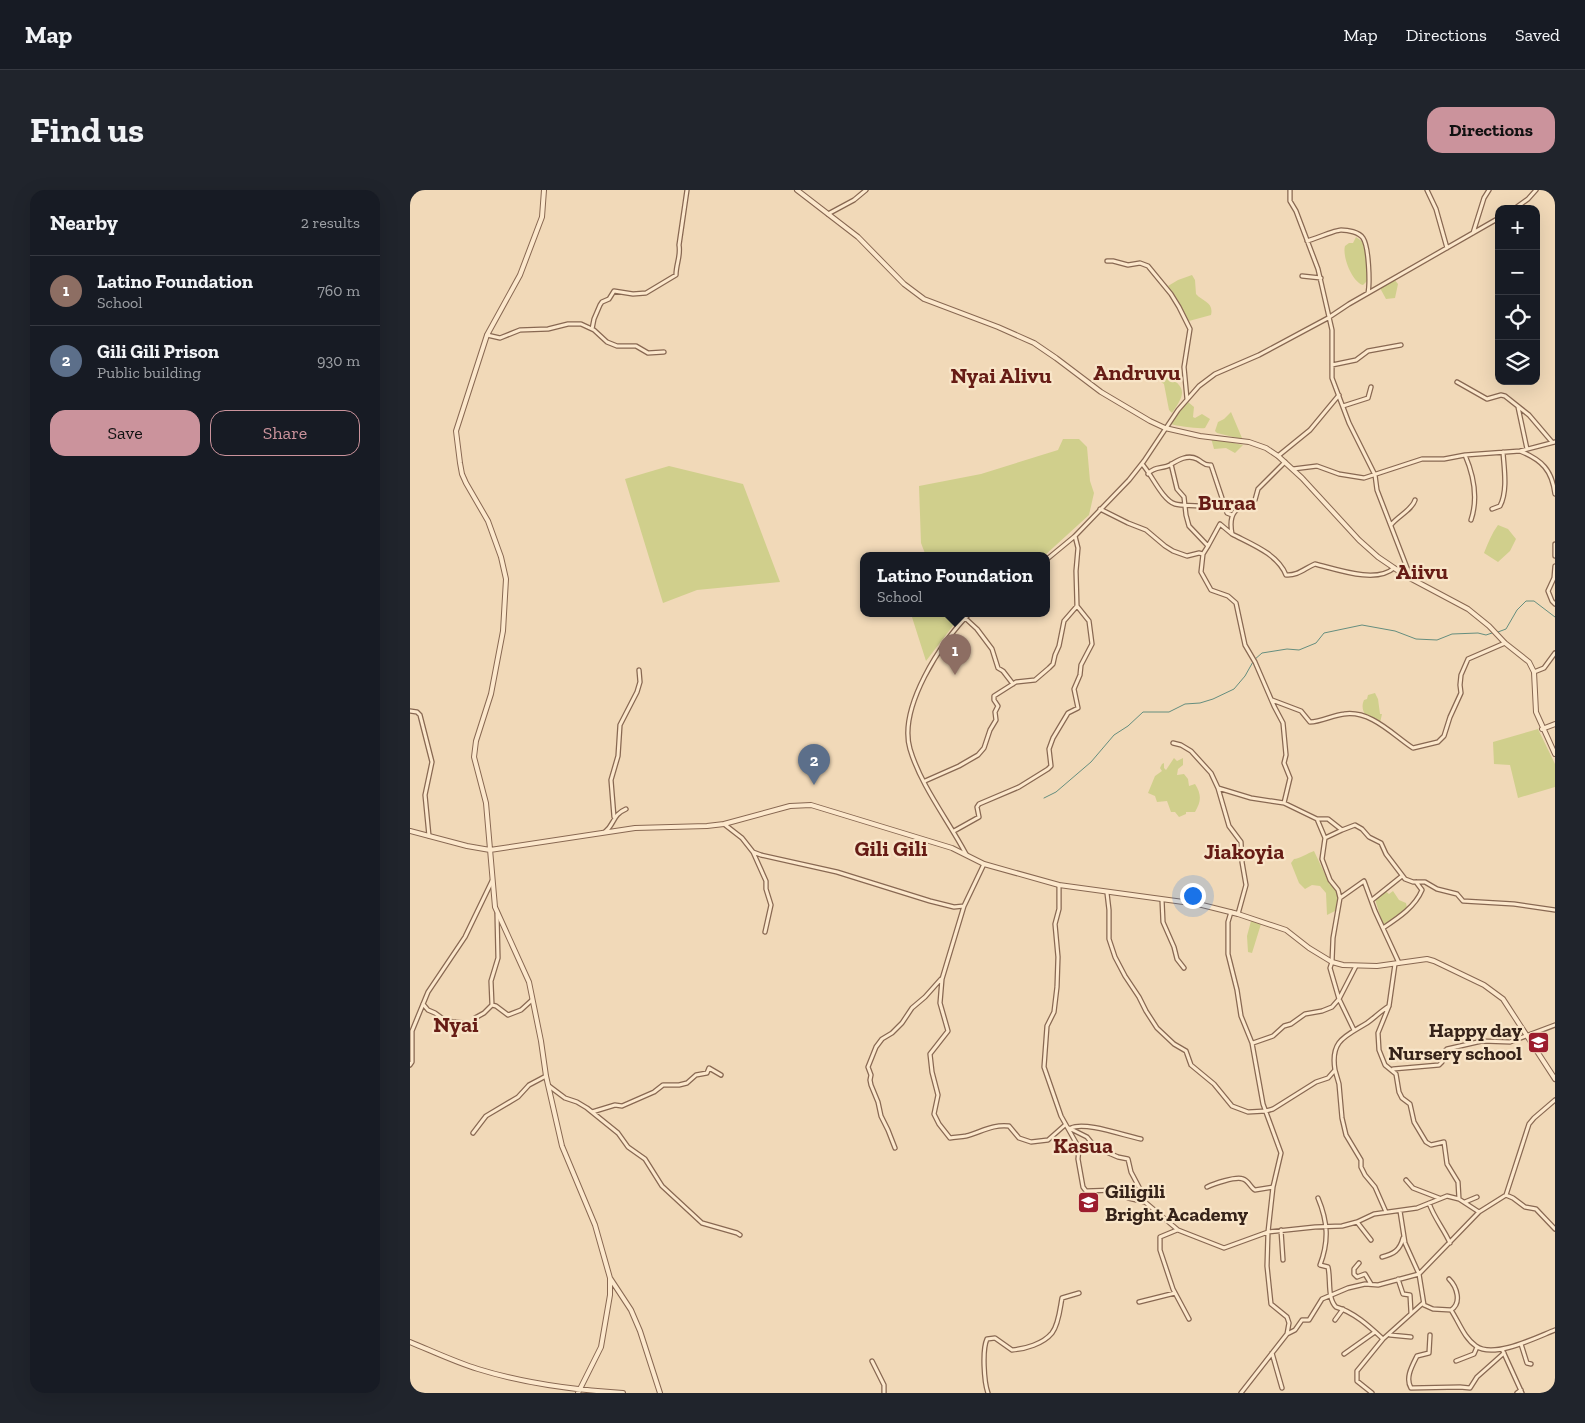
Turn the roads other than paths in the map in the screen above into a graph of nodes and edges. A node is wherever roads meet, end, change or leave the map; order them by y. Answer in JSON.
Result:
{"nodes":[{"id":1,"x":544,"y":190,"type":"edge"},
{"id":2,"x":687,"y":190,"type":"edge"},
{"id":3,"x":797,"y":190,"type":"edge"},
{"id":4,"x":866,"y":190,"type":"edge"},
{"id":5,"x":1290,"y":190,"type":"edge"},
{"id":6,"x":1427,"y":190,"type":"edge"},
{"id":7,"x":1489,"y":190,"type":"edge"},
{"id":8,"x":1536,"y":190,"type":"edge"},
{"id":9,"x":1519,"y":205,"type":"edge"},
{"id":10,"x":828,"y":214,"type":"junction"},
{"id":11,"x":1495,"y":220,"type":"edge"},
{"id":12,"x":1473,"y":233,"type":"junction"},
{"id":13,"x":1307,"y":241,"type":"junction"},
{"id":14,"x":1447,"y":248,"type":"junction"},
{"id":15,"x":1107,"y":261,"type":"dead end"},
{"id":16,"x":1302,"y":276,"type":"dead end"},
{"id":17,"x":1320,"y":278,"type":"junction"},
{"id":18,"x":1368,"y":294,"type":"junction"},
{"id":19,"x":1328,"y":318,"type":"junction"},
{"id":20,"x":592,"y":329,"type":"junction"},
{"id":21,"x":487,"y":335,"type":"junction"},
{"id":22,"x":1401,"y":345,"type":"dead end"},
{"id":23,"x":664,"y":352,"type":"dead end"},
{"id":24,"x":1332,"y":365,"type":"junction"},
{"id":25,"x":1457,"y":382,"type":"dead end"},
{"id":26,"x":1371,"y":387,"type":"dead end"},
{"id":27,"x":1339,"y":396,"type":"junction"},
{"id":28,"x":1187,"y":399,"type":"junction"},
{"id":29,"x":1343,"y":406,"type":"junction"},
{"id":30,"x":1518,"y":406,"type":"junction"},
{"id":31,"x":1165,"y":428,"type":"junction"},
{"id":32,"x":1554,"y":442,"type":"edge"},
{"id":33,"x":1527,"y":449,"type":"junction"},
{"id":34,"x":1520,"y":451,"type":"junction"},
{"id":35,"x":1503,"y":452,"type":"junction"},
{"id":36,"x":1465,"y":455,"type":"junction"},
{"id":37,"x":1278,"y":456,"type":"junction"},
{"id":38,"x":1285,"y":462,"type":"junction"},
{"id":39,"x":1142,"y":464,"type":"junction"},
{"id":40,"x":1171,"y":464,"type":"junction"},
{"id":41,"x":1293,"y":469,"type":"junction"},
{"id":42,"x":1148,"y":474,"type":"junction"},
{"id":43,"x":1374,"y":475,"type":"junction"},
{"id":44,"x":1554,"y":478,"type":"edge"},
{"id":45,"x":1555,"y":494,"type":"edge"},
{"id":46,"x":1416,"y":500,"type":"dead end"},
{"id":47,"x":1184,"y":505,"type":"junction"},
{"id":48,"x":1199,"y":506,"type":"dead end"},
{"id":49,"x":1100,"y":509,"type":"junction"},
{"id":50,"x":1492,"y":509,"type":"dead end"},
{"id":51,"x":1232,"y":515,"type":"junction"},
{"id":52,"x":1470,"y":520,"type":"dead end"},
{"id":53,"x":1390,"y":525,"type":"junction"},
{"id":54,"x":1232,"y":534,"type":"junction"},
{"id":55,"x":1075,"y":536,"type":"junction"},
{"id":56,"x":1555,"y":544,"type":"edge"},
{"id":57,"x":1208,"y":546,"type":"junction"},
{"id":58,"x":1203,"y":554,"type":"junction"},
{"id":59,"x":1555,"y":556,"type":"edge"},
{"id":60,"x":1050,"y":557,"type":"edge"},
{"id":61,"x":1555,"y":566,"type":"edge"},
{"id":62,"x":1394,"y":568,"type":"junction"},
{"id":63,"x":1412,"y":579,"type":"junction"},
{"id":64,"x":1555,"y":604,"type":"edge"},
{"id":65,"x":1077,"y":606,"type":"junction"},
{"id":66,"x":965,"y":618,"type":"joint"},
{"id":67,"x":1505,"y":643,"type":"junction"},
{"id":68,"x":1555,"y":653,"type":"edge"},
{"id":69,"x":639,"y":670,"type":"dead end"},
{"id":70,"x":1534,"y":672,"type":"junction"},
{"id":71,"x":1013,"y":684,"type":"junction"},
{"id":72,"x":1271,"y":700,"type":"junction"},
{"id":73,"x":410,"y":711,"type":"edge"},
{"id":74,"x":1555,"y":724,"type":"edge"},
{"id":75,"x":1542,"y":729,"type":"junction"},
{"id":76,"x":1174,"y":743,"type":"dead end"},
{"id":77,"x":1555,"y":754,"type":"edge"},
{"id":78,"x":925,"y":781,"type":"junction"},
{"id":79,"x":1218,"y":788,"type":"junction"},
{"id":80,"x":1284,"y":803,"type":"junction"},
{"id":81,"x":626,"y":809,"type":"dead end"},
{"id":82,"x":614,"y":817,"type":"junction"},
{"id":83,"x":1317,"y":819,"type":"junction"},
{"id":84,"x":724,"y":824,"type":"junction"},
{"id":85,"x":1342,"y":830,"type":"junction"},
{"id":86,"x":410,"y":831,"type":"edge"},
{"id":87,"x":604,"y":832,"type":"junction"},
{"id":88,"x":954,"y":832,"type":"junction"},
{"id":89,"x":429,"y":836,"type":"junction"},
{"id":90,"x":1325,"y":838,"type":"junction"},
{"id":91,"x":490,"y":850,"type":"junction"},
{"id":92,"x":753,"y":852,"type":"junction"},
{"id":93,"x":966,"y":854,"type":"junction"},
{"id":94,"x":984,"y":864,"type":"junction"},
{"id":95,"x":1402,"y":876,"type":"junction"},
{"id":96,"x":492,"y":881,"type":"junction"},
{"id":97,"x":1416,"y":882,"type":"junction"},
{"id":98,"x":1058,"y":885,"type":"junction"},
{"id":99,"x":1107,"y":893,"type":"junction"},
{"id":100,"x":1340,"y":898,"type":"junction"},
{"id":101,"x":1162,"y":900,"type":"junction"},
{"id":102,"x":1372,"y":900,"type":"junction"},
{"id":103,"x":964,"y":906,"type":"junction"},
{"id":104,"x":1555,"y":910,"type":"edge"},
{"id":105,"x":1231,"y":912,"type":"junction"},
{"id":106,"x":497,"y":914,"type":"junction"},
{"id":107,"x":1238,"y":914,"type":"junction"},
{"id":108,"x":1383,"y":928,"type":"junction"},
{"id":109,"x":765,"y":932,"type":"dead end"},
{"id":110,"x":1332,"y":962,"type":"junction"},
{"id":111,"x":1397,"y":963,"type":"junction"},
{"id":112,"x":1356,"y":966,"type":"junction"},
{"id":113,"x":1184,"y":968,"type":"dead end"},
{"id":114,"x":942,"y":979,"type":"junction"},
{"id":115,"x":1340,"y":999,"type":"junction"},
{"id":116,"x":532,"y":1000,"type":"junction"},
{"id":117,"x":423,"y":1004,"type":"junction"},
{"id":118,"x":492,"y":1005,"type":"junction"},
{"id":119,"x":1389,"y":1006,"type":"junction"},
{"id":120,"x":1555,"y":1025,"type":"edge"},
{"id":121,"x":1354,"y":1030,"type":"junction"},
{"id":122,"x":1526,"y":1036,"type":"junction"},
{"id":123,"x":1252,"y":1043,"type":"junction"},
{"id":124,"x":410,"y":1065,"type":"edge"},
{"id":125,"x":1392,"y":1069,"type":"junction"},
{"id":126,"x":1335,"y":1070,"type":"junction"},
{"id":127,"x":721,"y":1075,"type":"dead end"},
{"id":128,"x":546,"y":1076,"type":"junction"},
{"id":129,"x":1555,"y":1080,"type":"edge"},
{"id":130,"x":549,"y":1086,"type":"junction"},
{"id":131,"x":1555,"y":1100,"type":"edge"},
{"id":132,"x":1266,"y":1111,"type":"junction"},
{"id":133,"x":592,"y":1112,"type":"junction"},
{"id":134,"x":1068,"y":1127,"type":"junction"},
{"id":135,"x":473,"y":1132,"type":"dead end"},
{"id":136,"x":1141,"y":1139,"type":"dead end"},
{"id":137,"x":895,"y":1148,"type":"dead end"},
{"id":138,"x":1406,"y":1180,"type":"dead end"},
{"id":139,"x":1207,"y":1187,"type":"dead end"},
{"id":140,"x":1273,"y":1187,"type":"junction"},
{"id":141,"x":1506,"y":1195,"type":"junction"},
{"id":142,"x":1477,"y":1197,"type":"dead end"},
{"id":143,"x":1318,"y":1198,"type":"dead end"},
{"id":144,"x":1439,"y":1198,"type":"junction"},
{"id":145,"x":1134,"y":1199,"type":"junction"},
{"id":146,"x":1459,"y":1199,"type":"junction"},
{"id":147,"x":1464,"y":1202,"type":"junction"},
{"id":148,"x":1429,"y":1203,"type":"junction"},
{"id":149,"x":1400,"y":1211,"type":"junction"},
{"id":150,"x":1386,"y":1212,"type":"junction"},
{"id":151,"x":1479,"y":1212,"type":"junction"},
{"id":152,"x":1356,"y":1222,"type":"junction"},
{"id":153,"x":1326,"y":1227,"type":"junction"},
{"id":154,"x":1555,"y":1227,"type":"edge"},
{"id":155,"x":1178,"y":1230,"type":"junction"},
{"id":156,"x":1282,"y":1230,"type":"junction"},
{"id":157,"x":1268,"y":1232,"type":"junction"},
{"id":158,"x":740,"y":1236,"type":"dead end"},
{"id":159,"x":1404,"y":1237,"type":"junction"},
{"id":160,"x":1371,"y":1240,"type":"dead end"},
{"id":161,"x":1450,"y":1243,"type":"junction"},
{"id":162,"x":1382,"y":1257,"type":"dead end"},
{"id":163,"x":1283,"y":1260,"type":"dead end"},
{"id":164,"x":1359,"y":1263,"type":"dead end"},
{"id":165,"x":1419,"y":1274,"type":"junction"},
{"id":166,"x":610,"y":1278,"type":"junction"},
{"id":167,"x":1398,"y":1278,"type":"junction"},
{"id":168,"x":1449,"y":1279,"type":"dead end"},
{"id":169,"x":1371,"y":1284,"type":"junction"},
{"id":170,"x":1079,"y":1293,"type":"dead end"},
{"id":171,"x":1175,"y":1293,"type":"junction"},
{"id":172,"x":1330,"y":1297,"type":"junction"},
{"id":173,"x":1139,"y":1302,"type":"dead end"},
{"id":174,"x":1423,"y":1303,"type":"junction"},
{"id":175,"x":1343,"y":1309,"type":"junction"},
{"id":176,"x":1451,"y":1310,"type":"junction"},
{"id":177,"x":1412,"y":1314,"type":"junction"},
{"id":178,"x":1189,"y":1320,"type":"dead end"},
{"id":179,"x":1335,"y":1320,"type":"dead end"},
{"id":180,"x":1555,"y":1330,"type":"edge"},
{"id":181,"x":1375,"y":1332,"type":"junction"},
{"id":182,"x":1287,"y":1334,"type":"junction"},
{"id":183,"x":1390,"y":1335,"type":"junction"},
{"id":184,"x":1430,"y":1335,"type":"dead end"},
{"id":185,"x":1411,"y":1337,"type":"dead end"},
{"id":186,"x":1383,"y":1340,"type":"junction"},
{"id":187,"x":410,"y":1342,"type":"edge"},
{"id":188,"x":1521,"y":1344,"type":"junction"},
{"id":189,"x":1477,"y":1347,"type":"junction"},
{"id":190,"x":1502,"y":1349,"type":"junction"},
{"id":191,"x":1272,"y":1352,"type":"junction"},
{"id":192,"x":1504,"y":1353,"type":"junction"},
{"id":193,"x":1344,"y":1354,"type":"dead end"},
{"id":194,"x":872,"y":1361,"type":"dead end"},
{"id":195,"x":1456,"y":1361,"type":"dead end"},
{"id":196,"x":1531,"y":1364,"type":"dead end"},
{"id":197,"x":1282,"y":1388,"type":"dead end"},
{"id":198,"x":1470,"y":1388,"type":"junction"},
{"id":199,"x":579,"y":1392,"type":"edge"},
{"id":200,"x":1522,"y":1392,"type":"edge"},
{"id":201,"x":623,"y":1393,"type":"edge"},
{"id":202,"x":660,"y":1393,"type":"edge"},
{"id":203,"x":884,"y":1393,"type":"edge"},
{"id":204,"x":988,"y":1393,"type":"edge"},
{"id":205,"x":1242,"y":1393,"type":"edge"},
{"id":206,"x":1372,"y":1393,"type":"edge"},
{"id":207,"x":1470,"y":1393,"type":"edge"},
{"id":208,"x":1517,"y":1393,"type":"edge"}],
"edges":[{"from":1,"to":21,"type":"street"},
{"from":2,"to":20,"type":"street"},
{"from":3,"to":10,"type":"street"},
{"from":4,"to":10,"type":"street"},
{"from":5,"to":13,"type":"street"},
{"from":6,"to":14,"type":"street"},
{"from":7,"to":12,"type":"street"},
{"from":8,"to":9,"type":"street"},
{"from":10,"to":31,"type":"street"},
{"from":11,"to":12,"type":"street"},
{"from":12,"to":14,"type":"street"},
{"from":13,"to":17,"type":"street"},
{"from":13,"to":18,"type":"street"},
{"from":14,"to":18,"type":"street"},
{"from":15,"to":28,"type":"street"},
{"from":16,"to":17,"type":"street"},
{"from":17,"to":19,"type":"street"},
{"from":18,"to":19,"type":"street"},
{"from":19,"to":24,"type":"street"},
{"from":19,"to":28,"type":"street"},
{"from":20,"to":21,"type":"street"},
{"from":20,"to":23,"type":"street"},
{"from":21,"to":91,"type":"street"},
{"from":22,"to":24,"type":"street"},
{"from":24,"to":27,"type":"street"},
{"from":25,"to":30,"type":"street"},
{"from":26,"to":29,"type":"street"},
{"from":27,"to":29,"type":"street"},
{"from":27,"to":37,"type":"street"},
{"from":28,"to":31,"type":"street"},
{"from":29,"to":43,"type":"street"},
{"from":30,"to":32,"type":"street"},
{"from":30,"to":33,"type":"street"},
{"from":31,"to":37,"type":"street"},
{"from":31,"to":39,"type":"street"},
{"from":32,"to":33,"type":"street"},
{"from":33,"to":34,"type":"street"},
{"from":34,"to":35,"type":"street"},
{"from":34,"to":44,"type":"street"},
{"from":35,"to":36,"type":"street"},
{"from":35,"to":50,"type":"street"},
{"from":36,"to":43,"type":"street"},
{"from":36,"to":52,"type":"street"},
{"from":37,"to":38,"type":"street"},
{"from":38,"to":41,"type":"street"},
{"from":38,"to":51,"type":"street"},
{"from":39,"to":42,"type":"street"},
{"from":39,"to":49,"type":"street"},
{"from":40,"to":42,"type":"street"},
{"from":40,"to":47,"type":"street"},
{"from":40,"to":51,"type":"street"},
{"from":41,"to":43,"type":"street"},
{"from":41,"to":62,"type":"street"},
{"from":42,"to":47,"type":"street"},
{"from":43,"to":53,"type":"street"},
{"from":44,"to":45,"type":"street"},
{"from":46,"to":53,"type":"street"},
{"from":47,"to":48,"type":"street"},
{"from":47,"to":57,"type":"street"},
{"from":49,"to":55,"type":"street"},
{"from":49,"to":58,"type":"street"},
{"from":51,"to":54,"type":"street"},
{"from":53,"to":63,"type":"street"},
{"from":54,"to":57,"type":"street"},
{"from":54,"to":62,"type":"street"},
{"from":55,"to":60,"type":"street"},
{"from":55,"to":65,"type":"street"},
{"from":56,"to":59,"type":"street"},
{"from":57,"to":58,"type":"street"},
{"from":58,"to":72,"type":"street"},
{"from":61,"to":64,"type":"street"},
{"from":62,"to":63,"type":"street"},
{"from":63,"to":67,"type":"street"},
{"from":65,"to":71,"type":"street"},
{"from":65,"to":88,"type":"street"},
{"from":66,"to":71,"type":"street"},
{"from":66,"to":78,"type":"street"},
{"from":67,"to":70,"type":"street"},
{"from":67,"to":72,"type":"street"},
{"from":68,"to":70,"type":"street"},
{"from":69,"to":82,"type":"street"},
{"from":70,"to":75,"type":"street"},
{"from":71,"to":78,"type":"street"},
{"from":72,"to":80,"type":"street"},
{"from":73,"to":89,"type":"street"},
{"from":74,"to":75,"type":"street"},
{"from":75,"to":77,"type":"street"},
{"from":76,"to":79,"type":"street"},
{"from":78,"to":88,"type":"street"},
{"from":79,"to":80,"type":"street"},
{"from":79,"to":107,"type":"street"},
{"from":80,"to":83,"type":"street"},
{"from":81,"to":82,"type":"street"},
{"from":82,"to":87,"type":"street"},
{"from":83,"to":85,"type":"street"},
{"from":83,"to":90,"type":"street"},
{"from":84,"to":87,"type":"street"},
{"from":84,"to":92,"type":"street"},
{"from":84,"to":93,"type":"street"},
{"from":85,"to":90,"type":"street"},
{"from":85,"to":95,"type":"street"},
{"from":86,"to":89,"type":"street"},
{"from":87,"to":91,"type":"street"},
{"from":88,"to":93,"type":"street"},
{"from":89,"to":91,"type":"street"},
{"from":90,"to":100,"type":"street"},
{"from":91,"to":96,"type":"street"},
{"from":92,"to":103,"type":"street"},
{"from":92,"to":109,"type":"street"},
{"from":93,"to":94,"type":"street"},
{"from":94,"to":98,"type":"street"},
{"from":94,"to":103,"type":"street"},
{"from":95,"to":97,"type":"street"},
{"from":95,"to":102,"type":"street"},
{"from":96,"to":106,"type":"street"},
{"from":96,"to":117,"type":"street"},
{"from":97,"to":104,"type":"street"},
{"from":97,"to":108,"type":"street"},
{"from":98,"to":99,"type":"street"},
{"from":98,"to":134,"type":"street"},
{"from":99,"to":101,"type":"street"},
{"from":99,"to":132,"type":"street"},
{"from":100,"to":102,"type":"street"},
{"from":100,"to":110,"type":"street"},
{"from":101,"to":105,"type":"street"},
{"from":101,"to":113,"type":"street"},
{"from":102,"to":108,"type":"street"},
{"from":103,"to":114,"type":"street"},
{"from":105,"to":107,"type":"street"},
{"from":105,"to":123,"type":"street"},
{"from":106,"to":116,"type":"street"},
{"from":106,"to":118,"type":"street"},
{"from":107,"to":110,"type":"street"},
{"from":108,"to":111,"type":"street"},
{"from":110,"to":112,"type":"street"},
{"from":110,"to":115,"type":"street"},
{"from":111,"to":112,"type":"street"},
{"from":111,"to":119,"type":"street"},
{"from":111,"to":122,"type":"street"},
{"from":112,"to":115,"type":"street"},
{"from":114,"to":134,"type":"street"},
{"from":114,"to":137,"type":"street"},
{"from":115,"to":121,"type":"street"},
{"from":115,"to":123,"type":"street"},
{"from":116,"to":118,"type":"street"},
{"from":116,"to":128,"type":"street"},
{"from":117,"to":118,"type":"street"},
{"from":117,"to":124,"type":"street"},
{"from":119,"to":121,"type":"street"},
{"from":119,"to":125,"type":"street"},
{"from":120,"to":122,"type":"street"},
{"from":121,"to":126,"type":"street"},
{"from":122,"to":125,"type":"street"},
{"from":122,"to":129,"type":"street"},
{"from":123,"to":132,"type":"street"},
{"from":125,"to":146,"type":"street"},
{"from":126,"to":132,"type":"street"},
{"from":126,"to":150,"type":"street"},
{"from":127,"to":133,"type":"street"},
{"from":128,"to":130,"type":"street"},
{"from":128,"to":135,"type":"street"},
{"from":130,"to":133,"type":"street"},
{"from":130,"to":166,"type":"street"},
{"from":131,"to":141,"type":"street"},
{"from":132,"to":140,"type":"street"},
{"from":133,"to":158,"type":"street"},
{"from":134,"to":136,"type":"street"},
{"from":134,"to":145,"type":"street"},
{"from":134,"to":145,"type":"street"},
{"from":138,"to":144,"type":"street"},
{"from":139,"to":140,"type":"street"},
{"from":140,"to":157,"type":"street"},
{"from":141,"to":151,"type":"street"},
{"from":141,"to":154,"type":"street"},
{"from":142,"to":147,"type":"street"},
{"from":143,"to":153,"type":"street"},
{"from":144,"to":146,"type":"street"},
{"from":144,"to":148,"type":"street"},
{"from":145,"to":155,"type":"street"},
{"from":146,"to":147,"type":"street"},
{"from":147,"to":151,"type":"street"},
{"from":148,"to":149,"type":"street"},
{"from":148,"to":161,"type":"street"},
{"from":149,"to":150,"type":"street"},
{"from":149,"to":159,"type":"street"},
{"from":150,"to":152,"type":"street"},
{"from":151,"to":161,"type":"street"},
{"from":152,"to":153,"type":"street"},
{"from":152,"to":160,"type":"street"},
{"from":153,"to":156,"type":"street"},
{"from":153,"to":172,"type":"street"},
{"from":155,"to":157,"type":"street"},
{"from":155,"to":171,"type":"street"},
{"from":156,"to":157,"type":"street"},
{"from":156,"to":163,"type":"street"},
{"from":157,"to":182,"type":"street"},
{"from":159,"to":162,"type":"street"},
{"from":159,"to":165,"type":"street"},
{"from":161,"to":165,"type":"street"},
{"from":164,"to":169,"type":"street"},
{"from":165,"to":167,"type":"street"},
{"from":165,"to":174,"type":"street"},
{"from":166,"to":199,"type":"street"},
{"from":166,"to":202,"type":"street"},
{"from":167,"to":169,"type":"street"},
{"from":167,"to":177,"type":"street"},
{"from":168,"to":176,"type":"street"},
{"from":169,"to":172,"type":"street"},
{"from":170,"to":204,"type":"street"},
{"from":171,"to":173,"type":"street"},
{"from":171,"to":178,"type":"street"},
{"from":172,"to":175,"type":"street"},
{"from":172,"to":182,"type":"street"},
{"from":174,"to":176,"type":"street"},
{"from":174,"to":177,"type":"street"},
{"from":175,"to":179,"type":"street"},
{"from":175,"to":181,"type":"street"},
{"from":176,"to":189,"type":"street"},
{"from":177,"to":183,"type":"street"},
{"from":180,"to":188,"type":"street"},
{"from":181,"to":186,"type":"street"},
{"from":181,"to":193,"type":"street"},
{"from":182,"to":191,"type":"street"},
{"from":183,"to":185,"type":"street"},
{"from":183,"to":186,"type":"street"},
{"from":184,"to":198,"type":"street"},
{"from":186,"to":206,"type":"street"},
{"from":187,"to":199,"type":"street"},
{"from":188,"to":190,"type":"street"},
{"from":188,"to":196,"type":"street"},
{"from":189,"to":190,"type":"street"},
{"from":189,"to":195,"type":"street"},
{"from":190,"to":192,"type":"street"},
{"from":191,"to":197,"type":"street"},
{"from":191,"to":205,"type":"street"},
{"from":192,"to":198,"type":"street"},
{"from":192,"to":200,"type":"street"},
{"from":194,"to":203,"type":"street"},
{"from":198,"to":207,"type":"street"},
{"from":199,"to":201,"type":"street"},
{"from":200,"to":208,"type":"street"}]}
